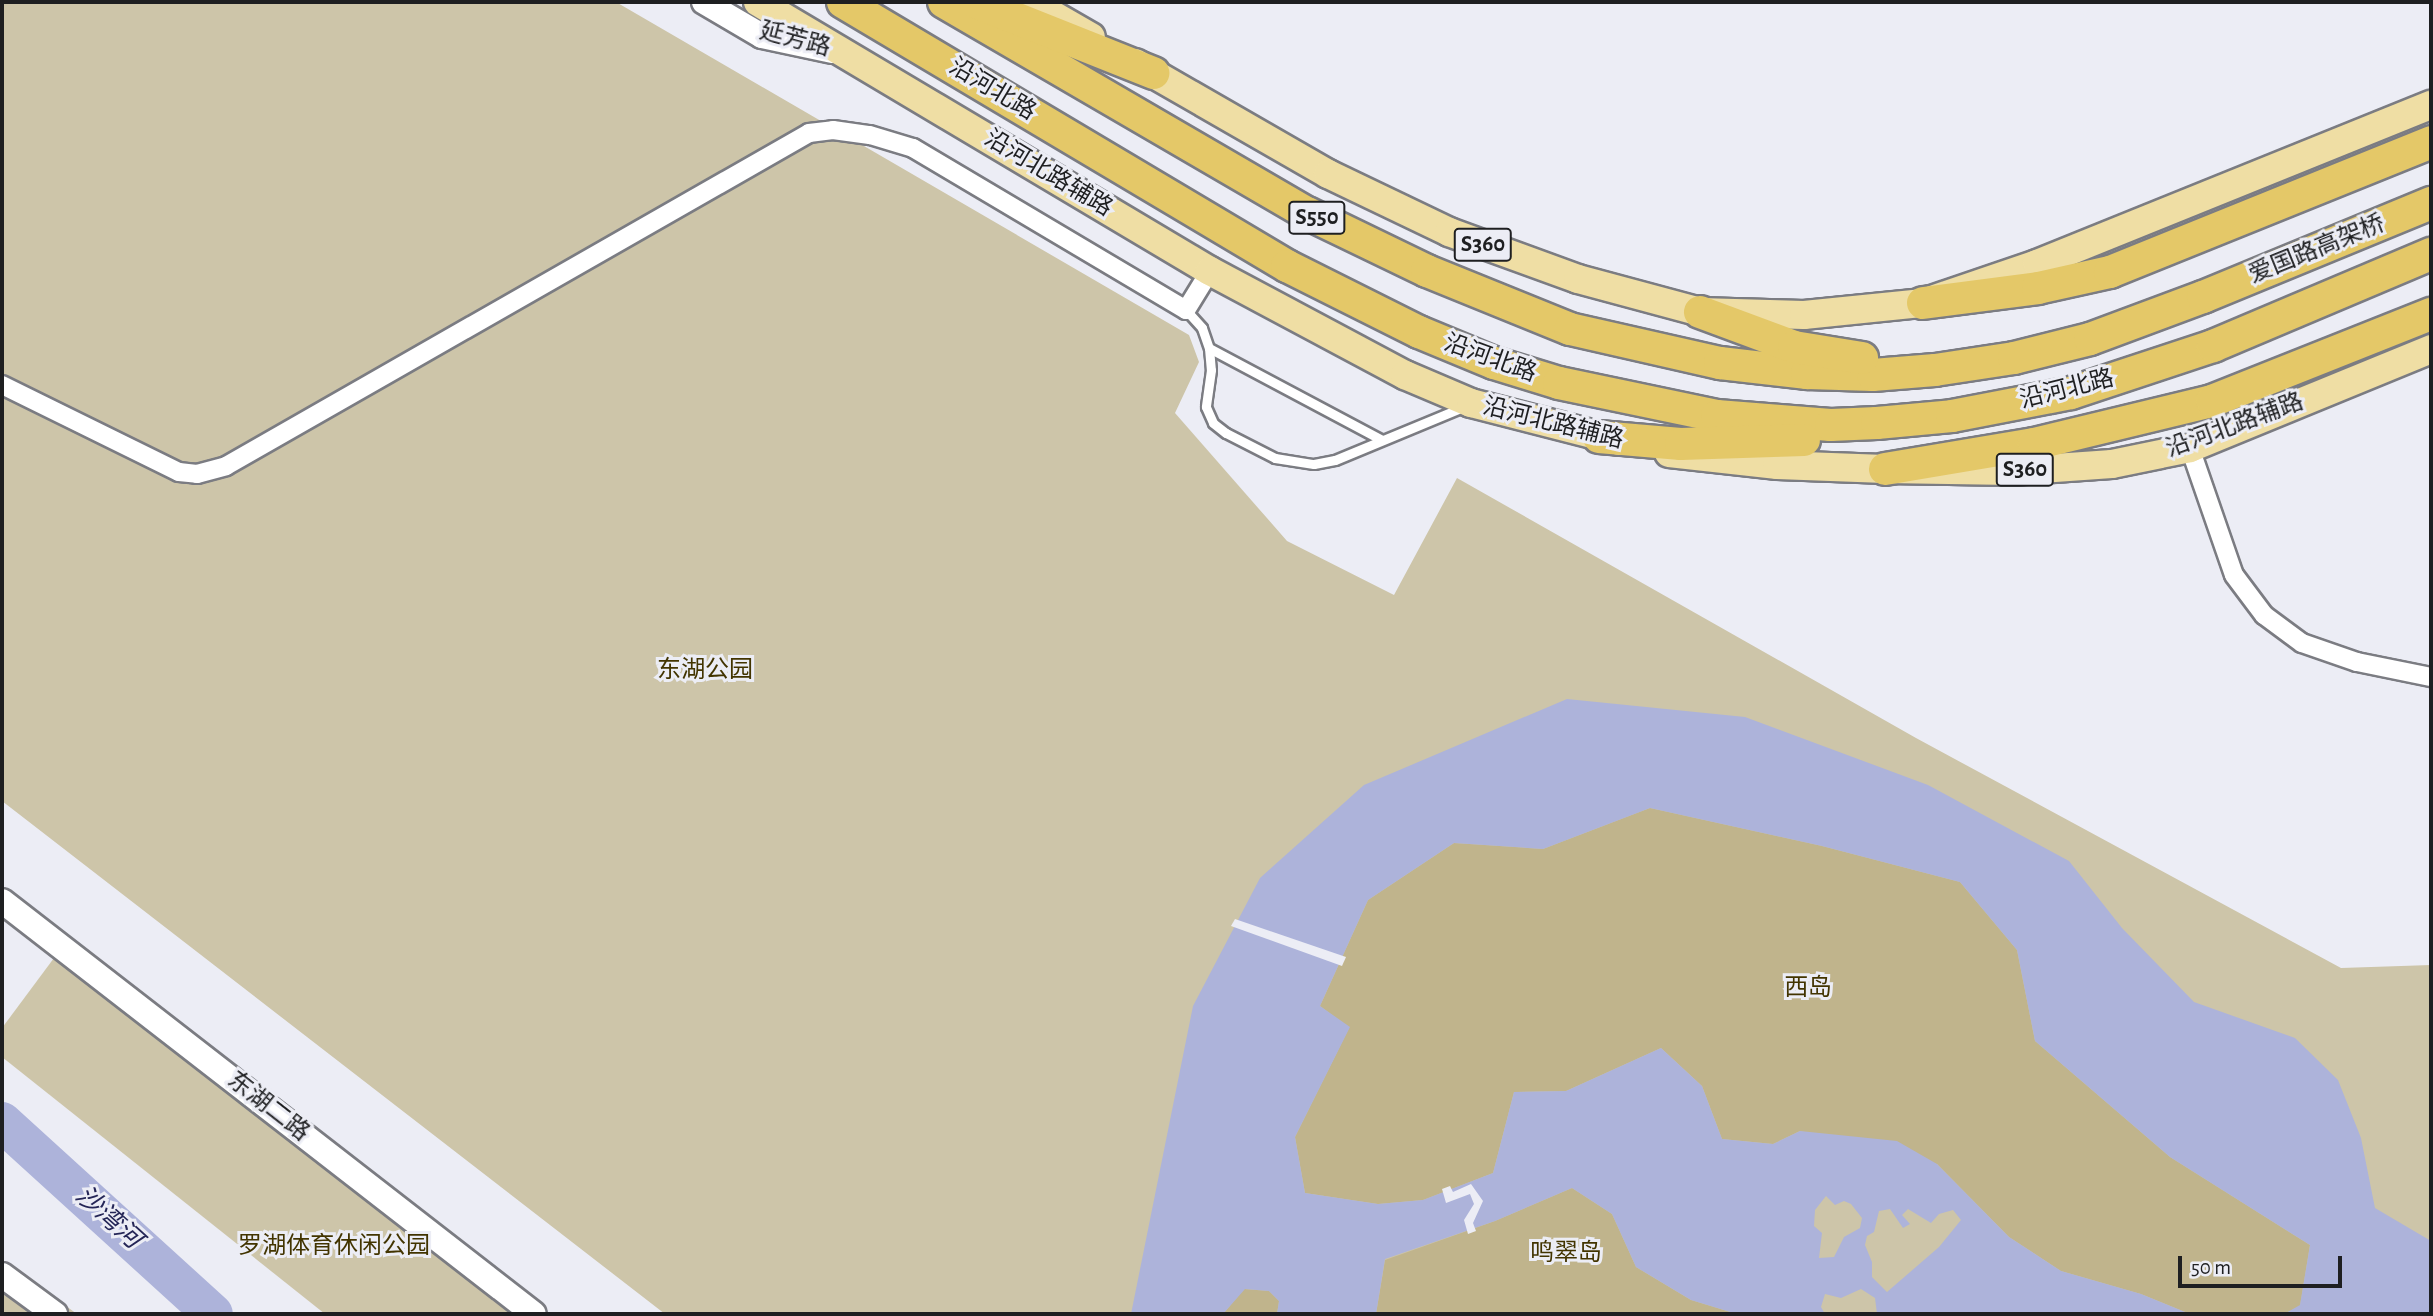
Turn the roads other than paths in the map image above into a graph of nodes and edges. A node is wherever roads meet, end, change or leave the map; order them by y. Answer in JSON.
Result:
{"nodes":[{"id":1,"x":704,"y":2,"type":"edge"},
{"id":2,"x":758,"y":2,"type":"edge"},
{"id":3,"x":843,"y":2,"type":"edge"},
{"id":4,"x":944,"y":2,"type":"edge"},
{"id":5,"x":975,"y":2,"type":"edge"},
{"id":6,"x":1030,"y":2,"type":"edge"},
{"id":7,"x":850,"y":55,"type":"junction"},
{"id":8,"x":1153,"y":73,"type":"junction"},
{"id":9,"x":2431,"y":105,"type":"edge"},
{"id":10,"x":2431,"y":142,"type":"edge"},
{"id":11,"x":2431,"y":202,"type":"edge"},
{"id":12,"x":2431,"y":254,"type":"edge"},
{"id":13,"x":1210,"y":271,"type":"junction"},
{"id":14,"x":2203,"y":297,"type":"joint"},
{"id":15,"x":1923,"y":303,"type":"junction"},
{"id":16,"x":1186,"y":310,"type":"junction"},
{"id":17,"x":1700,"y":312,"type":"junction"},
{"id":18,"x":2431,"y":314,"type":"edge"},
{"id":19,"x":2213,"y":346,"type":"joint"},
{"id":20,"x":1209,"y":348,"type":"junction"},
{"id":21,"x":2431,"y":349,"type":"edge"},
{"id":22,"x":1936,"y":370,"type":"junction"},
{"id":23,"x":2,"y":385,"type":"edge"},
{"id":24,"x":1471,"y":403,"type":"junction"},
{"id":25,"x":1952,"y":416,"type":"junction"},
{"id":26,"x":1599,"y":437,"type":"junction"},
{"id":27,"x":1382,"y":440,"type":"junction"},
{"id":28,"x":2190,"y":447,"type":"junction"},
{"id":29,"x":1885,"y":469,"type":"junction"},
{"id":30,"x":2431,"y":677,"type":"edge"},
{"id":31,"x":2,"y":901,"type":"edge"},
{"id":32,"x":2,"y":1275,"type":"edge"},
{"id":33,"x":55,"y":1314,"type":"edge"},
{"id":34,"x":534,"y":1314,"type":"edge"}],
"edges":[{"from":1,"to":7,"type":"street","name":"延芳路"},
{"from":2,"to":7,"type":"main road","name":"沿河北路辅路","number":"S360"},
{"from":3,"to":25,"type":"highway","name":"沿河北路"},
{"from":4,"to":22,"type":"highway","name":"沿河北路","number":"S550"},
{"from":5,"to":8,"type":"highway"},
{"from":6,"to":8,"type":"main road","number":"S360"},
{"from":7,"to":13,"type":"main road","name":"沿河北路辅路","number":"S360"},
{"from":8,"to":17,"type":"main road","number":"S360"},
{"from":9,"to":15,"type":"main road","number":"S360"},
{"from":10,"to":15,"type":"highway"},
{"from":11,"to":14,"type":"highway","name":"爱国路高架桥"},
{"from":12,"to":19,"type":"highway","name":"爱国路高架桥"},
{"from":13,"to":16,"type":"street"},
{"from":13,"to":24,"type":"main road","name":"沿河北路辅路","number":"S360"},
{"from":14,"to":22,"type":"highway","name":"沿河北路"},
{"from":15,"to":17,"type":"main road","number":"S360"},
{"from":16,"to":20,"type":"lane"},
{"from":16,"to":23,"type":"street"},
{"from":17,"to":22,"type":"highway"},
{"from":18,"to":29,"type":"highway"},
{"from":19,"to":25,"type":"highway","name":"沿河北路"},
{"from":20,"to":27,"type":"lane"},
{"from":20,"to":27,"type":"lane"},
{"from":21,"to":28,"type":"main road","name":"沿河北路辅路","number":"S360"},
{"from":24,"to":26,"type":"main road","name":"沿河北路辅路","number":"S360"},
{"from":24,"to":27,"type":"lane"},
{"from":25,"to":26,"type":"highway"},
{"from":26,"to":29,"type":"main road","name":"沿河北路辅路","number":"S360"},
{"from":28,"to":29,"type":"main road","name":"沿河北路辅路","number":"S360"},
{"from":28,"to":30,"type":"street"},
{"from":31,"to":34,"type":"street","name":"东湖二路"},
{"from":32,"to":33,"type":"street"}]}
